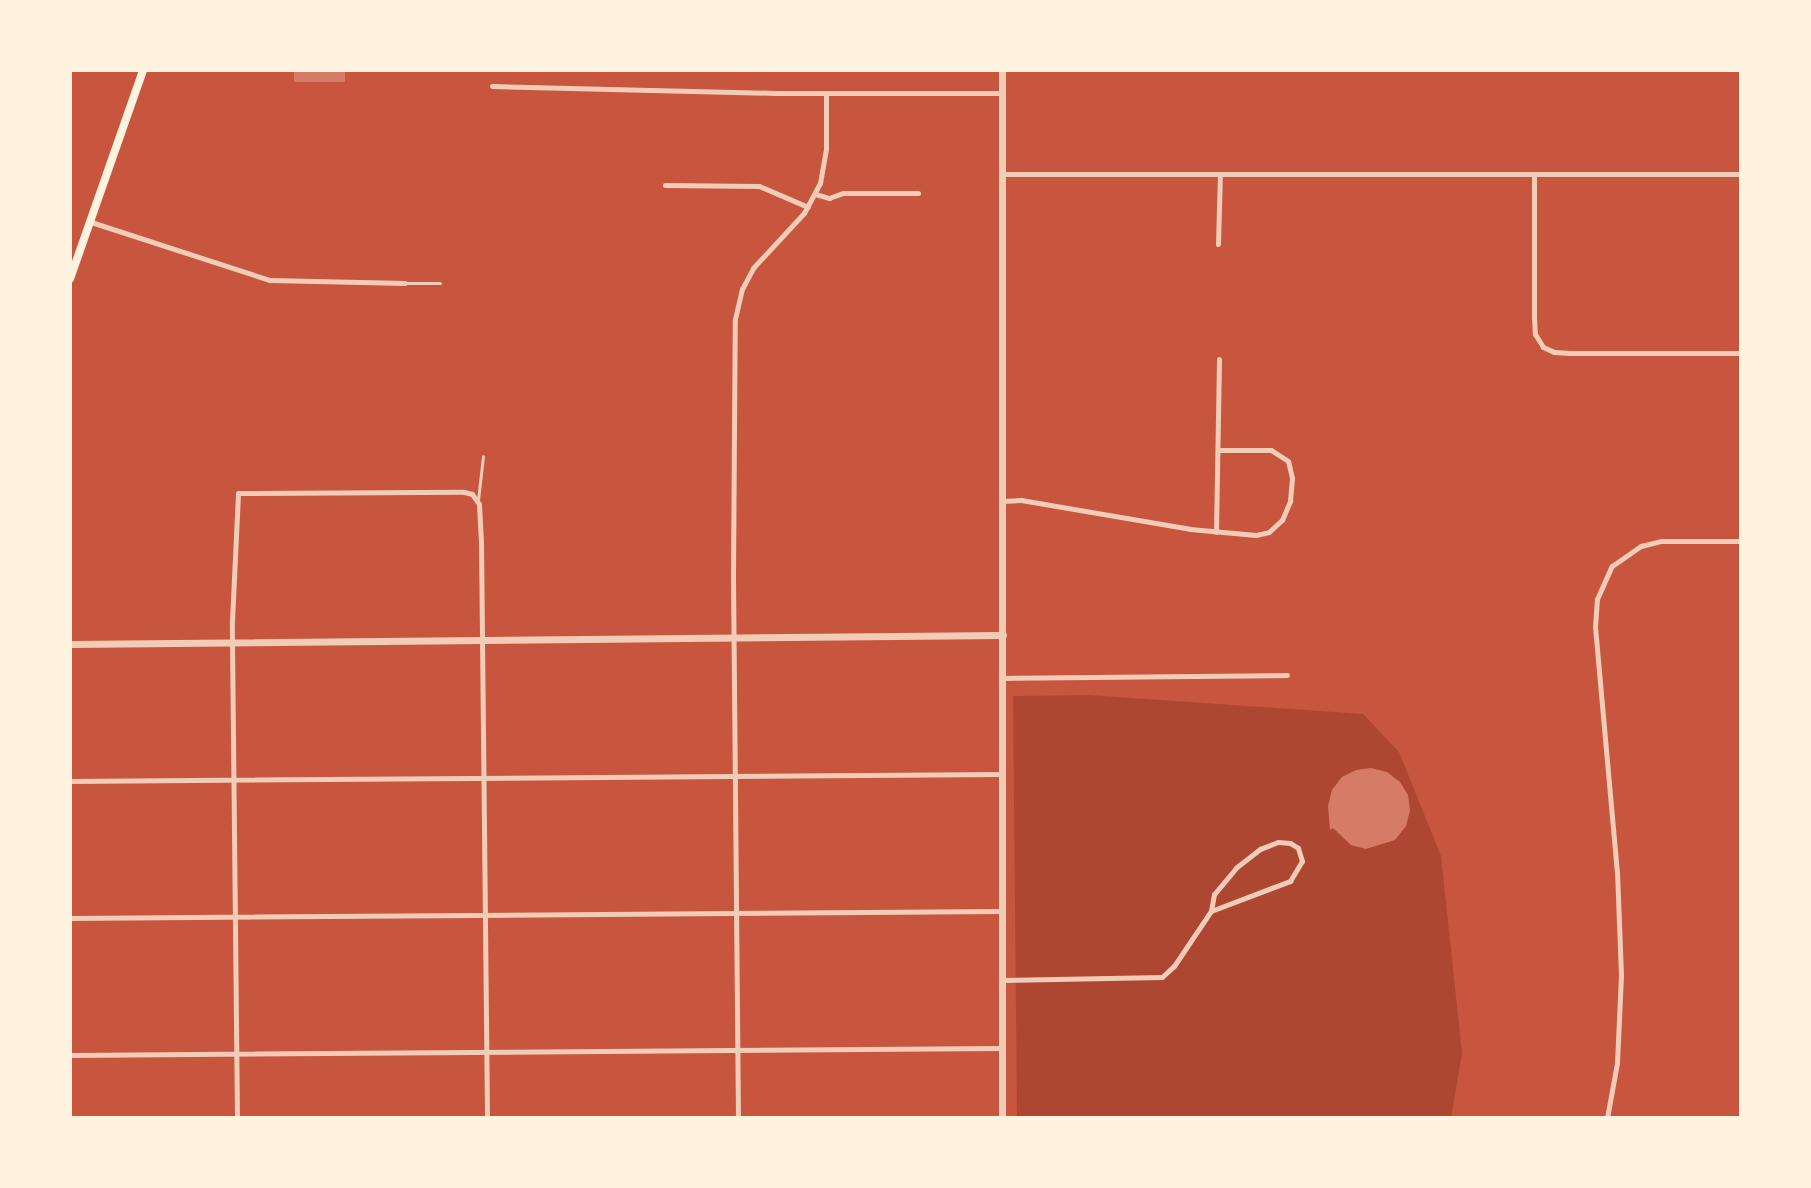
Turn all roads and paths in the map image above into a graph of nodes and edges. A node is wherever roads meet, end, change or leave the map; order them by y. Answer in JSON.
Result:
{"nodes":[{"id":1,"x":143,"y":70,"type":"edge"},
{"id":2,"x":1002,"y":70,"type":"edge"},
{"id":3,"x":492,"y":86,"type":"dead end"},
{"id":4,"x":826,"y":93,"type":"junction"},
{"id":5,"x":1002,"y":93,"type":"junction"},
{"id":6,"x":1001,"y":174,"type":"junction"},
{"id":7,"x":1220,"y":174,"type":"junction"},
{"id":8,"x":1741,"y":174,"type":"edge"},
{"id":9,"x":1534,"y":175,"type":"junction"},
{"id":10,"x":665,"y":185,"type":"dead end"},
{"id":11,"x":918,"y":193,"type":"dead end"},
{"id":12,"x":815,"y":194,"type":"junction"},
{"id":13,"x":808,"y":207,"type":"junction"},
{"id":14,"x":90,"y":221,"type":"junction"},
{"id":15,"x":1218,"y":244,"type":"dead end"},
{"id":16,"x":70,"y":279,"type":"edge"},
{"id":17,"x":405,"y":283,"type":"joint"},
{"id":18,"x":440,"y":283,"type":"dead end"},
{"id":19,"x":1741,"y":353,"type":"edge"},
{"id":20,"x":1219,"y":359,"type":"dead end"},
{"id":21,"x":1219,"y":450,"type":"junction"},
{"id":22,"x":483,"y":456,"type":"dead end"},
{"id":23,"x":1001,"y":501,"type":"junction"},
{"id":24,"x":478,"y":502,"type":"junction"},
{"id":25,"x":1216,"y":532,"type":"junction"},
{"id":26,"x":1741,"y":541,"type":"edge"},
{"id":27,"x":1003,"y":635,"type":"junction"},
{"id":28,"x":735,"y":639,"type":"junction"},
{"id":29,"x":483,"y":641,"type":"junction"},
{"id":30,"x":232,"y":643,"type":"junction"},
{"id":31,"x":70,"y":644,"type":"edge"},
{"id":32,"x":1287,"y":675,"type":"dead end"},
{"id":33,"x":1003,"y":678,"type":"junction"},
{"id":34,"x":1003,"y":774,"type":"junction"},
{"id":35,"x":736,"y":776,"type":"junction"},
{"id":36,"x":484,"y":778,"type":"junction"},
{"id":37,"x":234,"y":780,"type":"junction"},
{"id":38,"x":70,"y":781,"type":"edge"},
{"id":39,"x":1002,"y":911,"type":"junction"},
{"id":40,"x":1211,"y":911,"type":"junction"},
{"id":41,"x":737,"y":913,"type":"junction"},
{"id":42,"x":486,"y":915,"type":"junction"},
{"id":43,"x":235,"y":917,"type":"junction"},
{"id":44,"x":70,"y":918,"type":"edge"},
{"id":45,"x":1002,"y":980,"type":"junction"},
{"id":46,"x":1002,"y":1048,"type":"junction"},
{"id":47,"x":738,"y":1050,"type":"junction"},
{"id":48,"x":486,"y":1052,"type":"junction"},
{"id":49,"x":237,"y":1054,"type":"junction"},
{"id":50,"x":70,"y":1055,"type":"edge"},
{"id":51,"x":237,"y":1118,"type":"edge"},
{"id":52,"x":487,"y":1118,"type":"edge"},
{"id":53,"x":738,"y":1118,"type":"edge"},
{"id":54,"x":1002,"y":1118,"type":"edge"},
{"id":55,"x":1607,"y":1118,"type":"edge"}],
"edges":[{"from":1,"to":14,"type":"main road"},
{"from":2,"to":5,"type":"street"},
{"from":3,"to":4,"type":"street"},
{"from":4,"to":5,"type":"street"},
{"from":4,"to":12,"type":"street"},
{"from":5,"to":6,"type":"street"},
{"from":6,"to":7,"type":"street"},
{"from":6,"to":23,"type":"street"},
{"from":7,"to":9,"type":"street"},
{"from":7,"to":15,"type":"street"},
{"from":8,"to":9,"type":"street"},
{"from":9,"to":19,"type":"street"},
{"from":10,"to":13,"type":"street"},
{"from":11,"to":12,"type":"street"},
{"from":12,"to":13,"type":"street"},
{"from":13,"to":28,"type":"street"},
{"from":14,"to":16,"type":"main road"},
{"from":14,"to":17,"type":"street"},
{"from":17,"to":18,"type":"lane"},
{"from":20,"to":21,"type":"street"},
{"from":21,"to":25,"type":"street"},
{"from":21,"to":25,"type":"street"},
{"from":22,"to":24,"type":"lane"},
{"from":23,"to":25,"type":"street"},
{"from":23,"to":27,"type":"street"},
{"from":24,"to":29,"type":"street"},
{"from":24,"to":30,"type":"street"},
{"from":26,"to":55,"type":"street"},
{"from":27,"to":28,"type":"street"},
{"from":27,"to":33,"type":"street"},
{"from":28,"to":29,"type":"street"},
{"from":28,"to":35,"type":"street"},
{"from":29,"to":30,"type":"street"},
{"from":29,"to":36,"type":"street"},
{"from":30,"to":31,"type":"street"},
{"from":30,"to":37,"type":"street"},
{"from":32,"to":33,"type":"street"},
{"from":33,"to":34,"type":"street"},
{"from":34,"to":35,"type":"street"},
{"from":34,"to":39,"type":"street"},
{"from":35,"to":36,"type":"street"},
{"from":35,"to":41,"type":"street"},
{"from":36,"to":37,"type":"street"},
{"from":36,"to":42,"type":"street"},
{"from":37,"to":38,"type":"street"},
{"from":37,"to":43,"type":"street"},
{"from":39,"to":41,"type":"street"},
{"from":39,"to":45,"type":"street"},
{"from":40,"to":40,"type":"street"},
{"from":40,"to":45,"type":"street"},
{"from":41,"to":42,"type":"street"},
{"from":41,"to":47,"type":"street"},
{"from":42,"to":43,"type":"street"},
{"from":42,"to":48,"type":"street"},
{"from":43,"to":44,"type":"street"},
{"from":43,"to":49,"type":"street"},
{"from":45,"to":46,"type":"street"},
{"from":46,"to":47,"type":"street"},
{"from":46,"to":54,"type":"street"},
{"from":47,"to":48,"type":"street"},
{"from":47,"to":53,"type":"street"},
{"from":48,"to":49,"type":"street"},
{"from":48,"to":52,"type":"street"},
{"from":49,"to":50,"type":"street"},
{"from":49,"to":51,"type":"street"}]}
